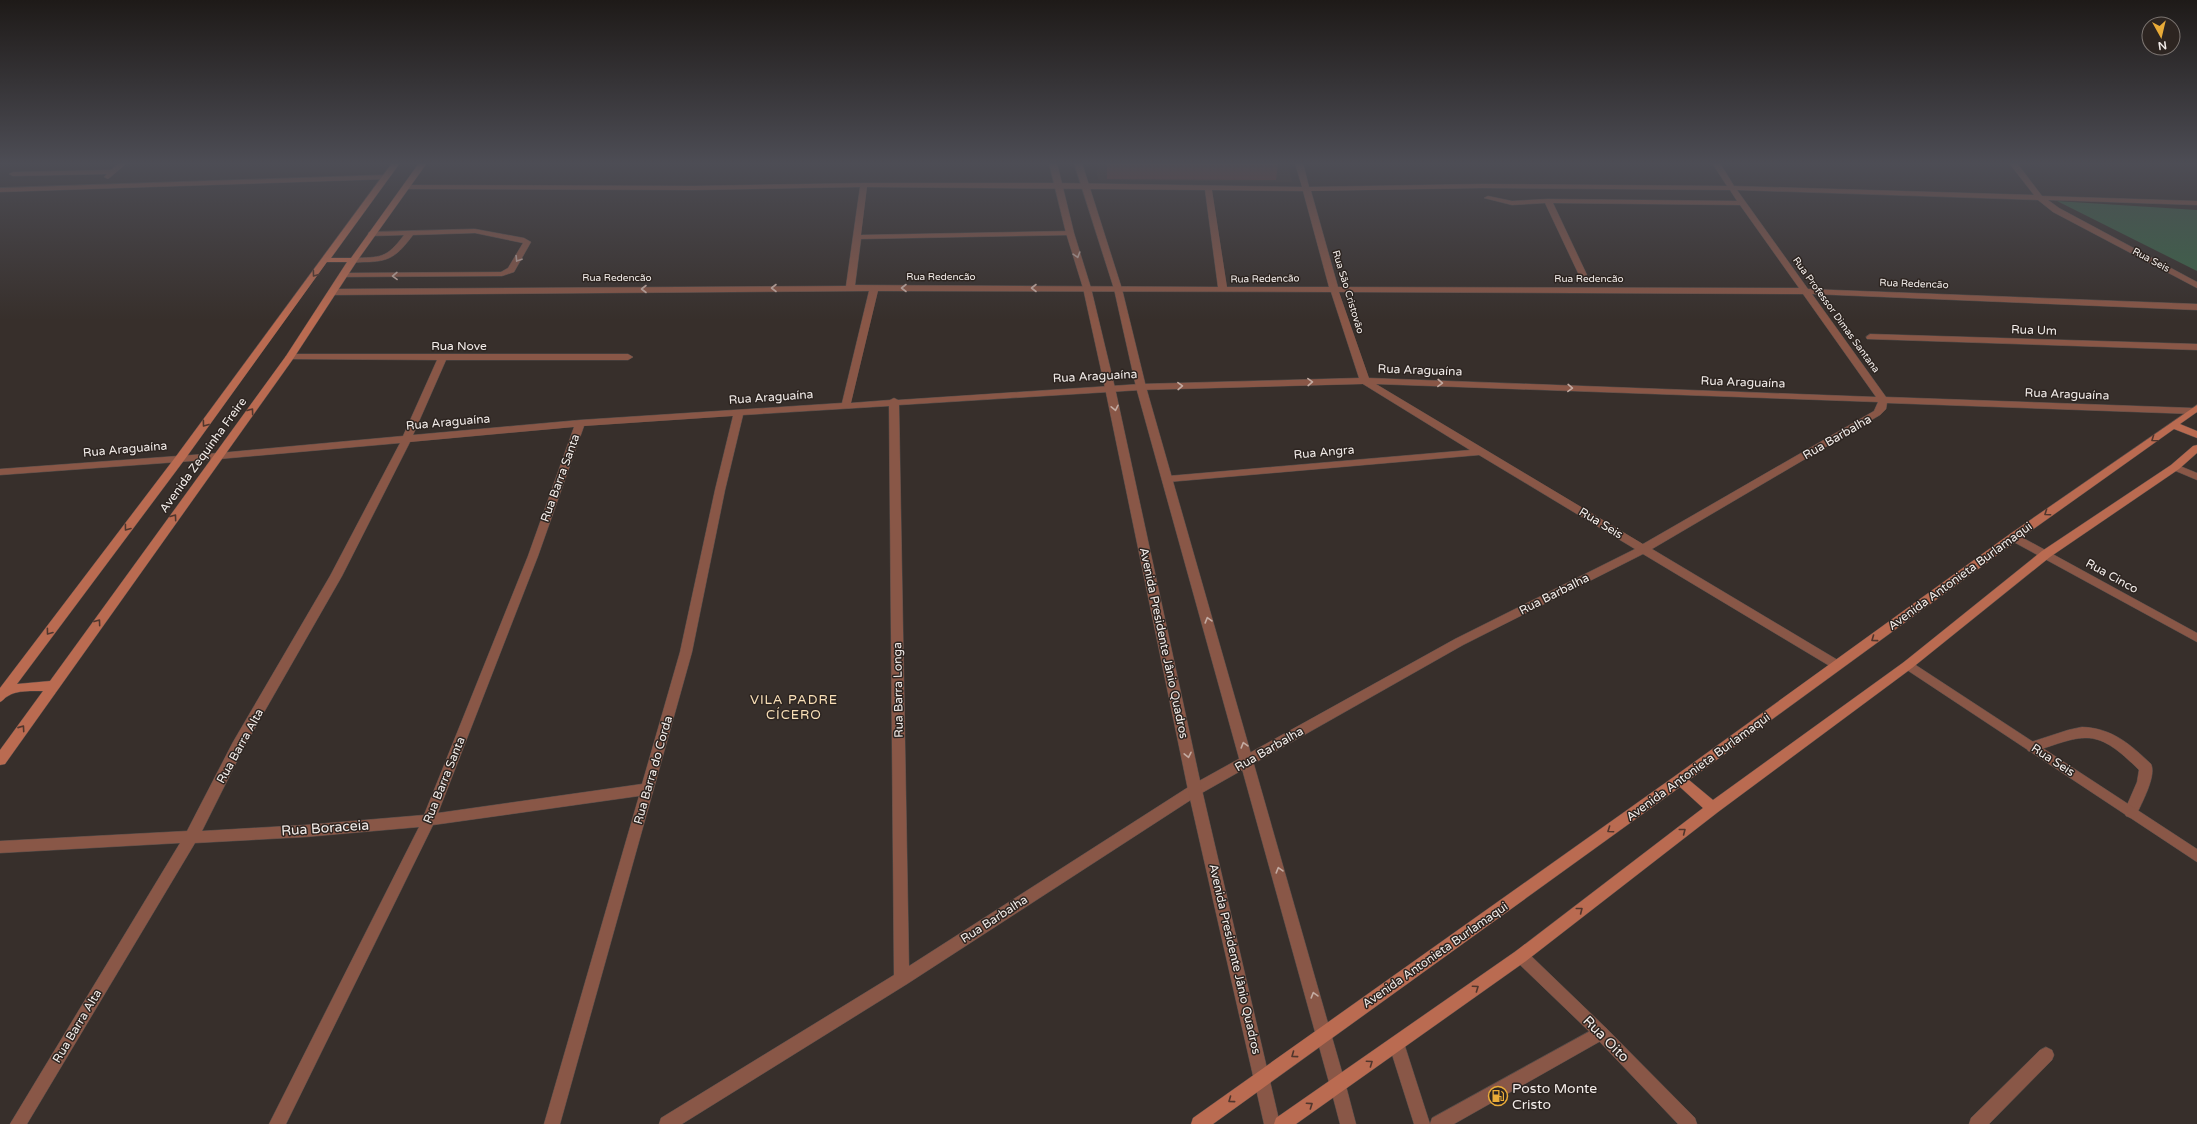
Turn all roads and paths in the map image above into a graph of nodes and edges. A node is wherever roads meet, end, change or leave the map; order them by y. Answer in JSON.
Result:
{"nodes":[{"id":1,"x":358,"y":215,"type":"edge"},
{"id":2,"x":386,"y":215,"type":"edge"},
{"id":3,"x":860,"y":215,"type":"edge"},
{"id":4,"x":1066,"y":215,"type":"edge"},
{"id":5,"x":1094,"y":215,"type":"edge"},
{"id":6,"x":1212,"y":215,"type":"edge"},
{"id":7,"x":1313,"y":215,"type":"edge"},
{"id":8,"x":1555,"y":215,"type":"edge"},
{"id":9,"x":1751,"y":215,"type":"edge"},
{"id":10,"x":2066,"y":215,"type":"edge"},
{"id":11,"x":411,"y":232,"type":"junction"},
{"id":12,"x":1070,"y":233,"type":"junction"},
{"id":13,"x":372,"y":234,"type":"junction"},
{"id":14,"x":857,"y":237,"type":"junction"},
{"id":15,"x":326,"y":260,"type":"junction"},
{"id":16,"x":353,"y":260,"type":"junction"},
{"id":17,"x":344,"y":275,"type":"junction"},
{"id":18,"x":1583,"y":275,"type":"dead end"},
{"id":19,"x":2197,"y":285,"type":"edge"},
{"id":20,"x":850,"y":288,"type":"junction"},
{"id":21,"x":874,"y":288,"type":"junction"},
{"id":22,"x":1087,"y":288,"type":"junction"},
{"id":23,"x":1118,"y":289,"type":"junction"},
{"id":24,"x":1334,"y":289,"type":"junction"},
{"id":25,"x":1223,"y":290,"type":"junction"},
{"id":26,"x":1805,"y":291,"type":"junction"},
{"id":27,"x":333,"y":292,"type":"junction"},
{"id":28,"x":2197,"y":307,"type":"edge"},
{"id":29,"x":1870,"y":337,"type":"dead end"},
{"id":30,"x":2197,"y":347,"type":"edge"},
{"id":31,"x":290,"y":357,"type":"junction"},
{"id":32,"x":628,"y":357,"type":"dead end"},
{"id":33,"x":442,"y":358,"type":"junction"},
{"id":34,"x":1365,"y":381,"type":"junction"},
{"id":35,"x":1141,"y":387,"type":"junction"},
{"id":36,"x":1110,"y":388,"type":"junction"},
{"id":37,"x":1883,"y":400,"type":"junction"},
{"id":38,"x":894,"y":401,"type":"junction"},
{"id":39,"x":846,"y":405,"type":"junction"},
{"id":40,"x":2196,"y":410,"type":"edge"},
{"id":41,"x":740,"y":412,"type":"junction"},
{"id":42,"x":580,"y":423,"type":"junction"},
{"id":43,"x":2174,"y":425,"type":"junction"},
{"id":44,"x":2197,"y":435,"type":"edge"},
{"id":45,"x":407,"y":438,"type":"junction"},
{"id":46,"x":2197,"y":448,"type":"edge"},
{"id":47,"x":1481,"y":452,"type":"junction"},
{"id":48,"x":219,"y":456,"type":"junction"},
{"id":49,"x":181,"y":457,"type":"junction"},
{"id":50,"x":2175,"y":467,"type":"junction"},
{"id":51,"x":0,"y":472,"type":"edge"},
{"id":52,"x":2197,"y":477,"type":"edge"},
{"id":53,"x":1168,"y":479,"type":"junction"},
{"id":54,"x":2014,"y":537,"type":"junction"},
{"id":55,"x":1644,"y":549,"type":"junction"},
{"id":56,"x":2046,"y":554,"type":"junction"},
{"id":57,"x":2197,"y":638,"type":"edge"},
{"id":58,"x":1837,"y":665,"type":"junction"},
{"id":59,"x":1908,"y":665,"type":"junction"},
{"id":60,"x":52,"y":686,"type":"junction"},
{"id":61,"x":1,"y":695,"type":"edge"},
{"id":62,"x":2033,"y":747,"type":"junction"},
{"id":63,"x":0,"y":760,"type":"edge"},
{"id":64,"x":1248,"y":761,"type":"junction"},
{"id":65,"x":1680,"y":780,"type":"junction"},
{"id":66,"x":648,"y":789,"type":"junction"},
{"id":67,"x":1195,"y":790,"type":"junction"},
{"id":68,"x":1713,"y":808,"type":"junction"},
{"id":69,"x":2131,"y":812,"type":"junction"},
{"id":70,"x":429,"y":820,"type":"junction"},
{"id":71,"x":192,"y":836,"type":"junction"},
{"id":72,"x":0,"y":847,"type":"edge"},
{"id":73,"x":2197,"y":856,"type":"edge"},
{"id":74,"x":1521,"y":956,"type":"junction"},
{"id":75,"x":902,"y":979,"type":"junction"},
{"id":76,"x":1325,"y":1033,"type":"junction"},
{"id":77,"x":1602,"y":1033,"type":"junction"},
{"id":78,"x":1397,"y":1045,"type":"junction"},
{"id":79,"x":2046,"y":1055,"type":"dead end"},
{"id":80,"x":1263,"y":1078,"type":"junction"},
{"id":81,"x":1338,"y":1086,"type":"junction"},
{"id":82,"x":18,"y":1124,"type":"edge"},
{"id":83,"x":277,"y":1124,"type":"edge"},
{"id":84,"x":552,"y":1124,"type":"edge"},
{"id":85,"x":667,"y":1124,"type":"edge"},
{"id":86,"x":1199,"y":1124,"type":"edge"},
{"id":87,"x":1272,"y":1124,"type":"edge"},
{"id":88,"x":1282,"y":1124,"type":"edge"},
{"id":89,"x":1348,"y":1124,"type":"edge"},
{"id":90,"x":1422,"y":1124,"type":"edge"},
{"id":91,"x":1438,"y":1124,"type":"edge"},
{"id":92,"x":1689,"y":1124,"type":"edge"},
{"id":93,"x":1977,"y":1124,"type":"edge"}],
"edges":[{"from":1,"to":15,"type":"main road","name":"Avenida Zequinha Freire"},
{"from":2,"to":13,"type":"main road","name":"Avenida Zequinha Freire"},
{"from":3,"to":14,"type":"street"},
{"from":4,"to":12,"type":"street","name":"Avenida Presidente Jânio Quadros"},
{"from":5,"to":23,"type":"street"},
{"from":6,"to":25,"type":"street"},
{"from":7,"to":24,"type":"street","name":"Rua São Cristovão"},
{"from":8,"to":18,"type":"street"},
{"from":9,"to":26,"type":"street","name":"Rua Professor Dimas Santana"},
{"from":10,"to":19,"type":"street","name":"Rua Seis"},
{"from":11,"to":13,"type":"street"},
{"from":11,"to":16,"type":"street"},
{"from":11,"to":17,"type":"street","one_way":true},
{"from":12,"to":14,"type":"street"},
{"from":12,"to":22,"type":"street","name":"Avenida Presidente Jânio Quadros","one_way":true},
{"from":13,"to":16,"type":"main road","name":"Avenida Zequinha Freire"},
{"from":14,"to":20,"type":"street"},
{"from":15,"to":16,"type":"main road"},
{"from":15,"to":49,"type":"main road","name":"Avenida Zequinha Freire","one_way":true},
{"from":16,"to":17,"type":"main road","name":"Avenida Zequinha Freire"},
{"from":17,"to":27,"type":"main road","name":"Avenida Zequinha Freire"},
{"from":20,"to":21,"type":"street","name":"Rua Redencão"},
{"from":20,"to":27,"type":"street","name":"Rua Redencão","one_way":true},
{"from":22,"to":21,"type":"street","name":"Rua Redencão","one_way":true},
{"from":21,"to":39,"type":"street"},
{"from":22,"to":23,"type":"street","name":"Rua Redencão"},
{"from":22,"to":36,"type":"street","name":"Avenida Presidente Jânio Quadros"},
{"from":23,"to":25,"type":"street","name":"Rua Redencão"},
{"from":23,"to":35,"type":"street"},
{"from":24,"to":25,"type":"street","name":"Rua Redencão"},
{"from":24,"to":26,"type":"street","name":"Rua Redencão"},
{"from":24,"to":34,"type":"street","name":"Rua São Cristovão"},
{"from":26,"to":28,"type":"street","name":"Rua Redencão"},
{"from":26,"to":37,"type":"street","name":"Rua Professor Dimas Santana"},
{"from":27,"to":31,"type":"main road","name":"Avenida Zequinha Freire"},
{"from":29,"to":30,"type":"street","name":"Rua Um"},
{"from":31,"to":33,"type":"street","name":"Rua Nove"},
{"from":48,"to":31,"type":"main road","name":"Avenida Zequinha Freire","one_way":true},
{"from":32,"to":33,"type":"street","name":"Rua Nove"},
{"from":33,"to":45,"type":"street","name":"Rua Barra Alta"},
{"from":35,"to":34,"type":"street","name":"Rua Araguaína","one_way":true},
{"from":34,"to":37,"type":"street","name":"Rua Araguaína","one_way":true},
{"from":34,"to":47,"type":"street","name":"Rua Seis"},
{"from":35,"to":36,"type":"street","name":"Rua Araguaína"},
{"from":35,"to":53,"type":"street"},
{"from":36,"to":38,"type":"street","name":"Rua Araguaína"},
{"from":36,"to":67,"type":"street","name":"Avenida Presidente Jânio Quadros","one_way":true},
{"from":37,"to":40,"type":"street","name":"Rua Araguaína"},
{"from":37,"to":55,"type":"street","name":"Rua Barbalha"},
{"from":38,"to":39,"type":"street","name":"Rua Araguaína"},
{"from":38,"to":75,"type":"street","name":"Rua Barra Longa"},
{"from":39,"to":41,"type":"street","name":"Rua Araguaína"},
{"from":40,"to":43,"type":"main road","name":"Avenida Antonieta Burlamaqui"},
{"from":41,"to":42,"type":"street","name":"Rua Araguaína"},
{"from":41,"to":66,"type":"street","name":"Rua Barra do Corda"},
{"from":42,"to":45,"type":"street","name":"Rua Araguaína"},
{"from":42,"to":70,"type":"street","name":"Rua Barra Santa"},
{"from":43,"to":44,"type":"main road"},
{"from":43,"to":54,"type":"main road","name":"Avenida Antonieta Burlamaqui","one_way":true},
{"from":45,"to":48,"type":"street","name":"Rua Araguaína"},
{"from":45,"to":71,"type":"street","name":"Rua Barra Alta"},
{"from":46,"to":50,"type":"main road"},
{"from":47,"to":53,"type":"street","name":"Rua Angra"},
{"from":47,"to":55,"type":"street","name":"Rua Seis"},
{"from":48,"to":49,"type":"street","name":"Rua Araguaína"},
{"from":60,"to":48,"type":"main road","name":"Avenida Zequinha Freire","one_way":true},
{"from":49,"to":51,"type":"street","name":"Rua Araguaína"},
{"from":49,"to":61,"type":"main road","name":"Avenida Zequinha Freire","one_way":true},
{"from":50,"to":52,"type":"street"},
{"from":50,"to":56,"type":"main road"},
{"from":64,"to":53,"type":"street","one_way":true},
{"from":54,"to":56,"type":"street","name":"Rua Cinco"},
{"from":54,"to":58,"type":"main road","name":"Avenida Antonieta Burlamaqui","one_way":true},
{"from":55,"to":58,"type":"street","name":"Rua Seis"},
{"from":55,"to":64,"type":"street","name":"Rua Barbalha"},
{"from":56,"to":57,"type":"street","name":"Rua Cinco"},
{"from":56,"to":59,"type":"main road"},
{"from":58,"to":65,"type":"main road","name":"Avenida Antonieta Burlamaqui"},
{"from":59,"to":62,"type":"street","name":"Rua Seis"},
{"from":59,"to":68,"type":"main road"},
{"from":60,"to":61,"type":"main road"},
{"from":63,"to":60,"type":"main road","name":"Avenida Zequinha Freire","one_way":true},
{"from":62,"to":69,"type":"street","name":"Rua Seis"},
{"from":62,"to":69,"type":"street"},
{"from":64,"to":67,"type":"street","name":"Rua Barbalha"},
{"from":76,"to":64,"type":"street","one_way":true},
{"from":65,"to":68,"type":"main road"},
{"from":65,"to":76,"type":"main road","name":"Avenida Antonieta Burlamaqui","one_way":true},
{"from":66,"to":70,"type":"street","name":"Rua Boraceia"},
{"from":66,"to":84,"type":"street","name":"Rua Barra do Corda"},
{"from":67,"to":75,"type":"street","name":"Rua Barbalha"},
{"from":67,"to":80,"type":"street","name":"Avenida Presidente Jânio Quadros"},
{"from":74,"to":68,"type":"main road","one_way":true},
{"from":69,"to":73,"type":"street","name":"Rua Seis"},
{"from":70,"to":71,"type":"street","name":"Rua Boraceia"},
{"from":70,"to":83,"type":"street","name":"Rua Barra Santa"},
{"from":71,"to":72,"type":"street","name":"Rua Boraceia"},
{"from":71,"to":82,"type":"street","name":"Rua Barra Alta"},
{"from":74,"to":77,"type":"street","name":"Rua Oito"},
{"from":78,"to":74,"type":"main road","one_way":true},
{"from":75,"to":85,"type":"street","name":"Rua Barbalha"},
{"from":76,"to":80,"type":"main road","name":"Avenida Antonieta Burlamaqui","one_way":true},
{"from":76,"to":81,"type":"street"},
{"from":77,"to":91,"type":"street"},
{"from":77,"to":92,"type":"street","name":"Rua Oito"},
{"from":81,"to":78,"type":"main road","one_way":true},
{"from":78,"to":90,"type":"street"},
{"from":79,"to":93,"type":"street"},
{"from":80,"to":86,"type":"main road","name":"Avenida Antonieta Burlamaqui","one_way":true},
{"from":80,"to":87,"type":"street","name":"Avenida Presidente Jânio Quadros"},
{"from":88,"to":81,"type":"main road","one_way":true},
{"from":81,"to":89,"type":"street"}]}
